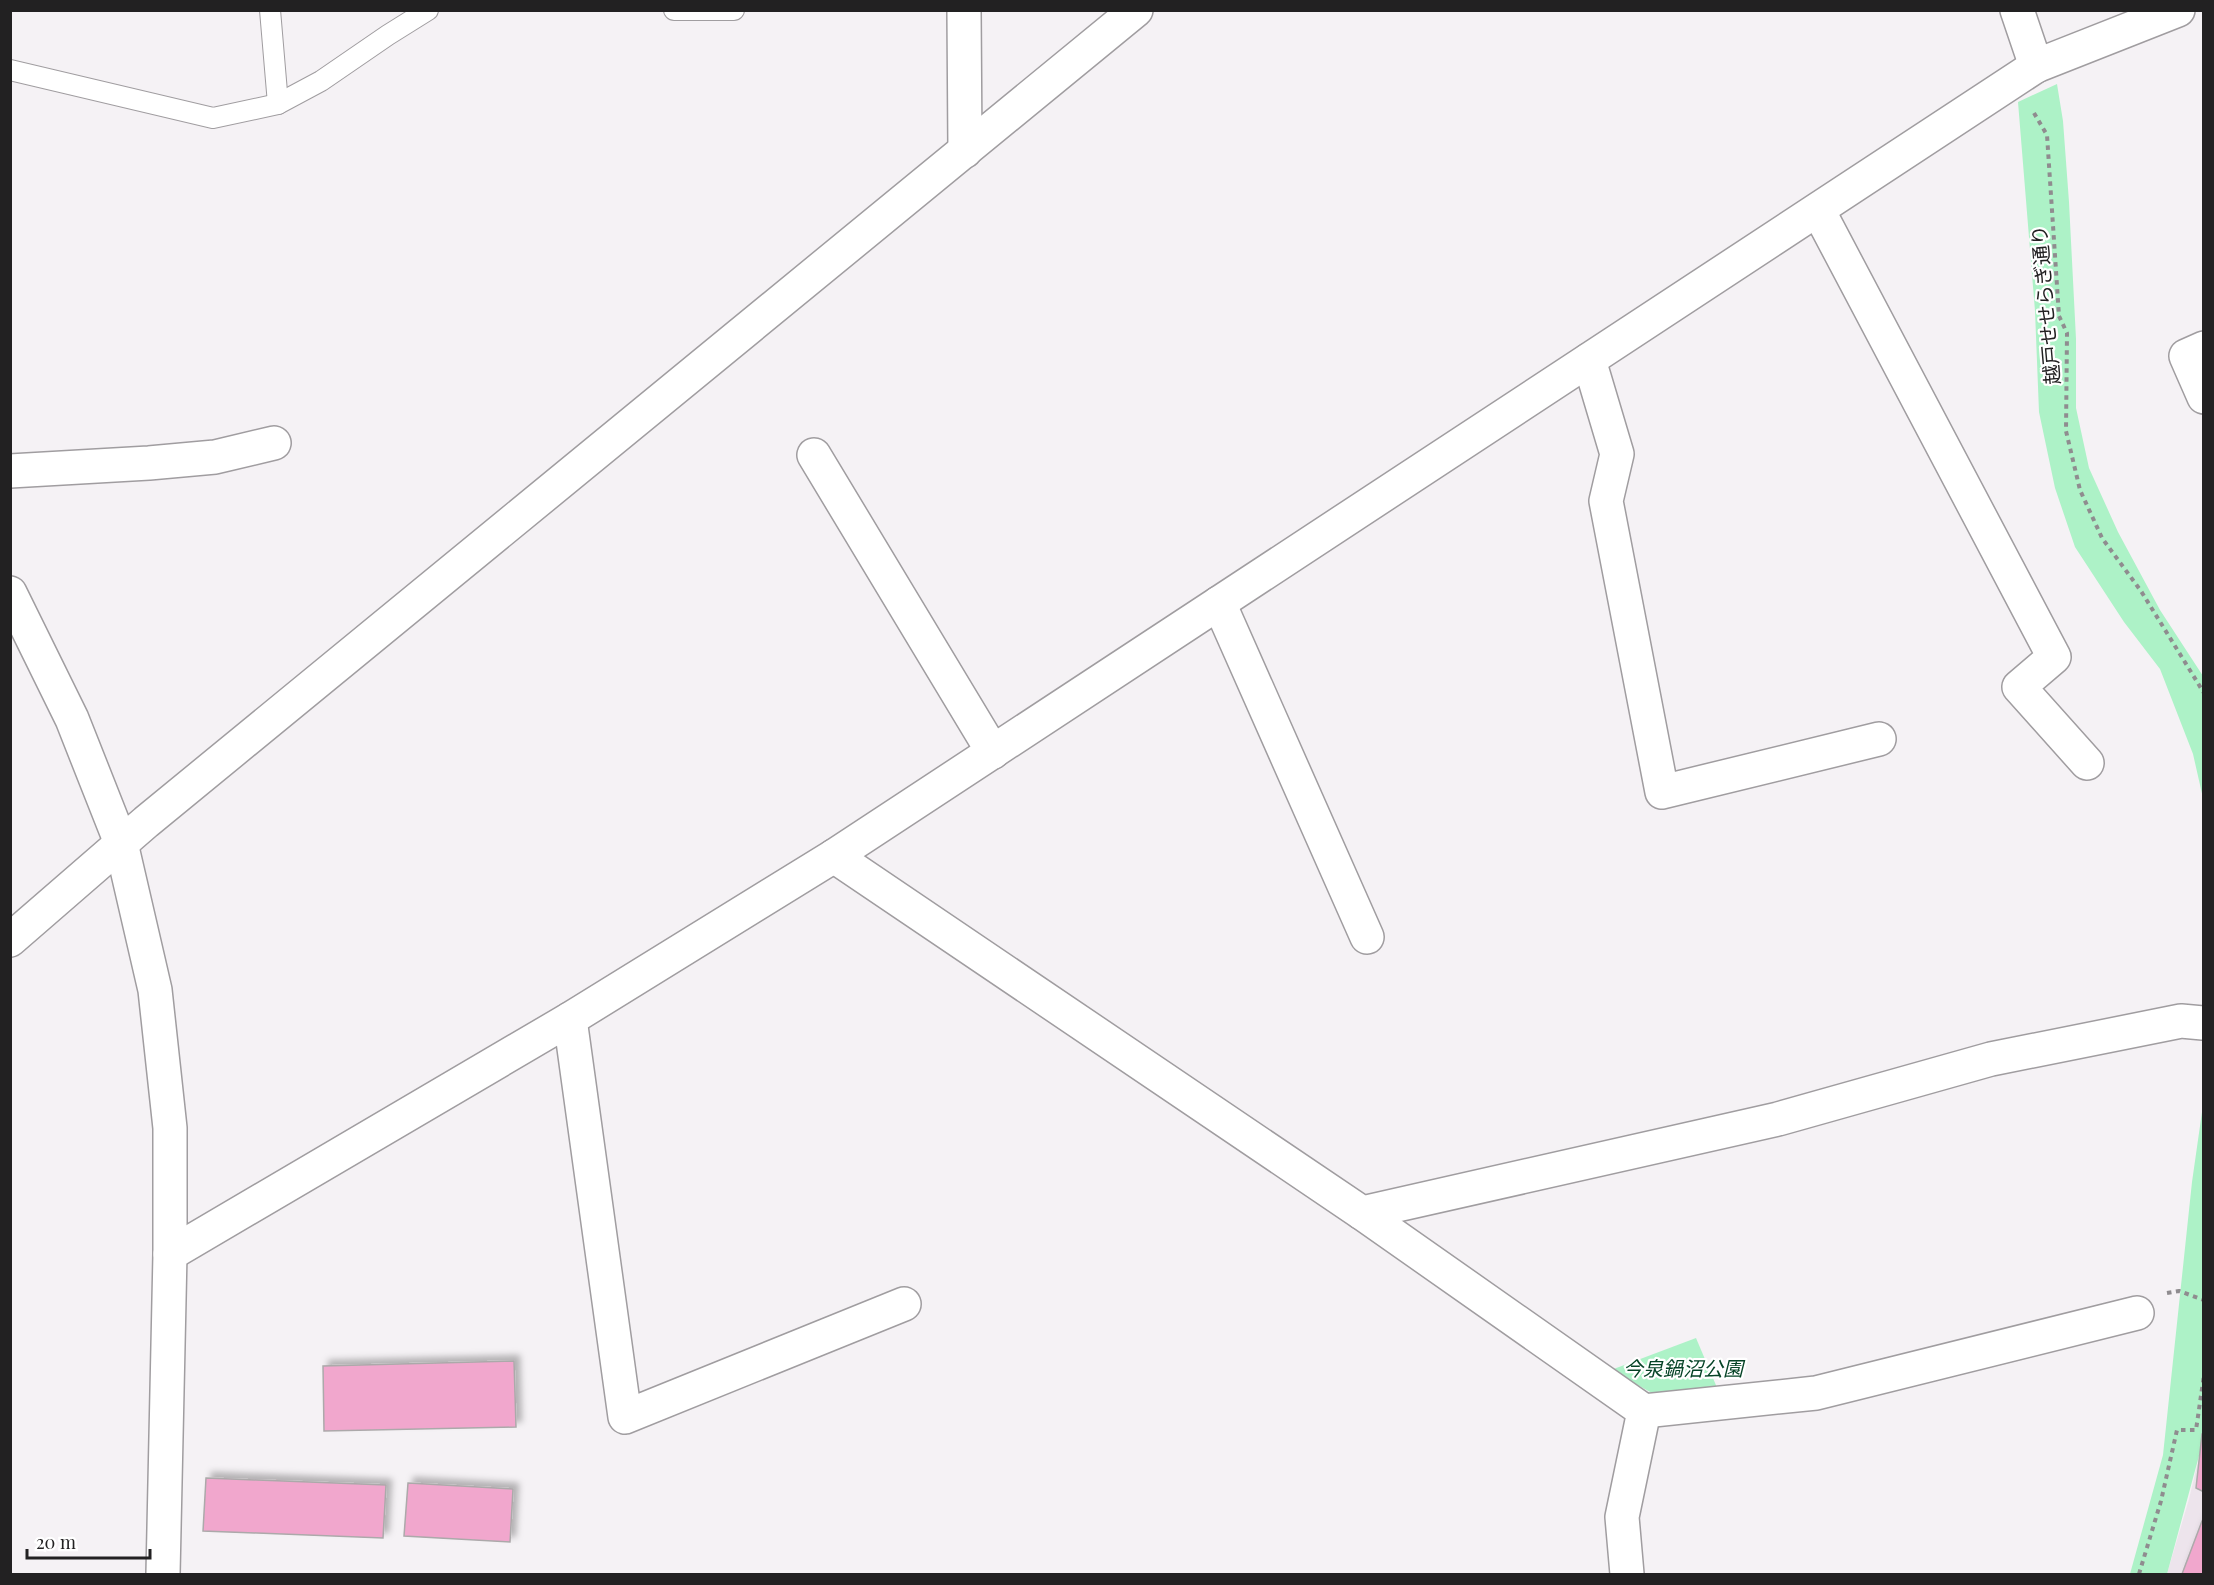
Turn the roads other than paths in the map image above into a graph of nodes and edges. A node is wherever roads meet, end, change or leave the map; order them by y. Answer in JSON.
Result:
{"nodes":[{"id":1,"x":270,"y":10,"type":"edge"},
{"id":2,"x":428,"y":10,"type":"edge"},
{"id":3,"x":674,"y":10,"type":"edge"},
{"id":4,"x":734,"y":10,"type":"edge"},
{"id":5,"x":964,"y":10,"type":"edge"},
{"id":6,"x":1136,"y":10,"type":"edge"},
{"id":7,"x":2017,"y":10,"type":"edge"},
{"id":8,"x":2178,"y":10,"type":"edge"},
{"id":9,"x":2036,"y":66,"type":"junction"},
{"id":10,"x":10,"y":70,"type":"edge"},
{"id":11,"x":278,"y":104,"type":"junction"},
{"id":12,"x":965,"y":151,"type":"junction"},
{"id":13,"x":1818,"y":210,"type":"junction"},
{"id":14,"x":2204,"y":348,"type":"edge"},
{"id":15,"x":1589,"y":360,"type":"junction"},
{"id":16,"x":2204,"y":397,"type":"edge"},
{"id":17,"x":274,"y":443,"type":"dead end"},
{"id":18,"x":814,"y":455,"type":"dead end"},
{"id":19,"x":10,"y":471,"type":"edge"},
{"id":20,"x":10,"y":593,"type":"edge"},
{"id":21,"x":1219,"y":603,"type":"junction"},
{"id":22,"x":1879,"y":740,"type":"dead end"},
{"id":23,"x":993,"y":752,"type":"junction"},
{"id":24,"x":2087,"y":763,"type":"dead end"},
{"id":25,"x":121,"y":843,"type":"junction"},
{"id":26,"x":834,"y":856,"type":"junction"},
{"id":27,"x":1367,"y":937,"type":"dead end"},
{"id":28,"x":10,"y":939,"type":"edge"},
{"id":29,"x":570,"y":1019,"type":"junction"},
{"id":30,"x":2204,"y":1023,"type":"edge"},
{"id":31,"x":1362,"y":1213,"type":"junction"},
{"id":32,"x":170,"y":1254,"type":"junction"},
{"id":33,"x":904,"y":1304,"type":"dead end"},
{"id":34,"x":2137,"y":1313,"type":"dead end"},
{"id":35,"x":1644,"y":1411,"type":"junction"},
{"id":36,"x":163,"y":1575,"type":"edge"},
{"id":37,"x":1627,"y":1575,"type":"edge"}],
"edges":[{"from":1,"to":11,"type":"lane"},
{"from":2,"to":11,"type":"lane"},
{"from":3,"to":4,"type":"lane"},
{"from":5,"to":12,"type":"street"},
{"from":6,"to":12,"type":"street"},
{"from":7,"to":9,"type":"street"},
{"from":8,"to":9,"type":"street"},
{"from":9,"to":13,"type":"street"},
{"from":10,"to":11,"type":"lane"},
{"from":12,"to":25,"type":"street"},
{"from":13,"to":15,"type":"street"},
{"from":13,"to":24,"type":"street"},
{"from":14,"to":16,"type":"street"},
{"from":15,"to":21,"type":"street"},
{"from":15,"to":22,"type":"street"},
{"from":17,"to":19,"type":"street"},
{"from":18,"to":23,"type":"street"},
{"from":20,"to":25,"type":"street"},
{"from":21,"to":23,"type":"street"},
{"from":21,"to":27,"type":"street"},
{"from":23,"to":26,"type":"street"},
{"from":25,"to":28,"type":"street"},
{"from":25,"to":32,"type":"street"},
{"from":26,"to":29,"type":"street"},
{"from":26,"to":31,"type":"street"},
{"from":29,"to":32,"type":"street"},
{"from":29,"to":33,"type":"street"},
{"from":30,"to":31,"type":"street"},
{"from":31,"to":35,"type":"street"},
{"from":32,"to":36,"type":"street"},
{"from":34,"to":35,"type":"street"},
{"from":35,"to":37,"type":"street"}]}
